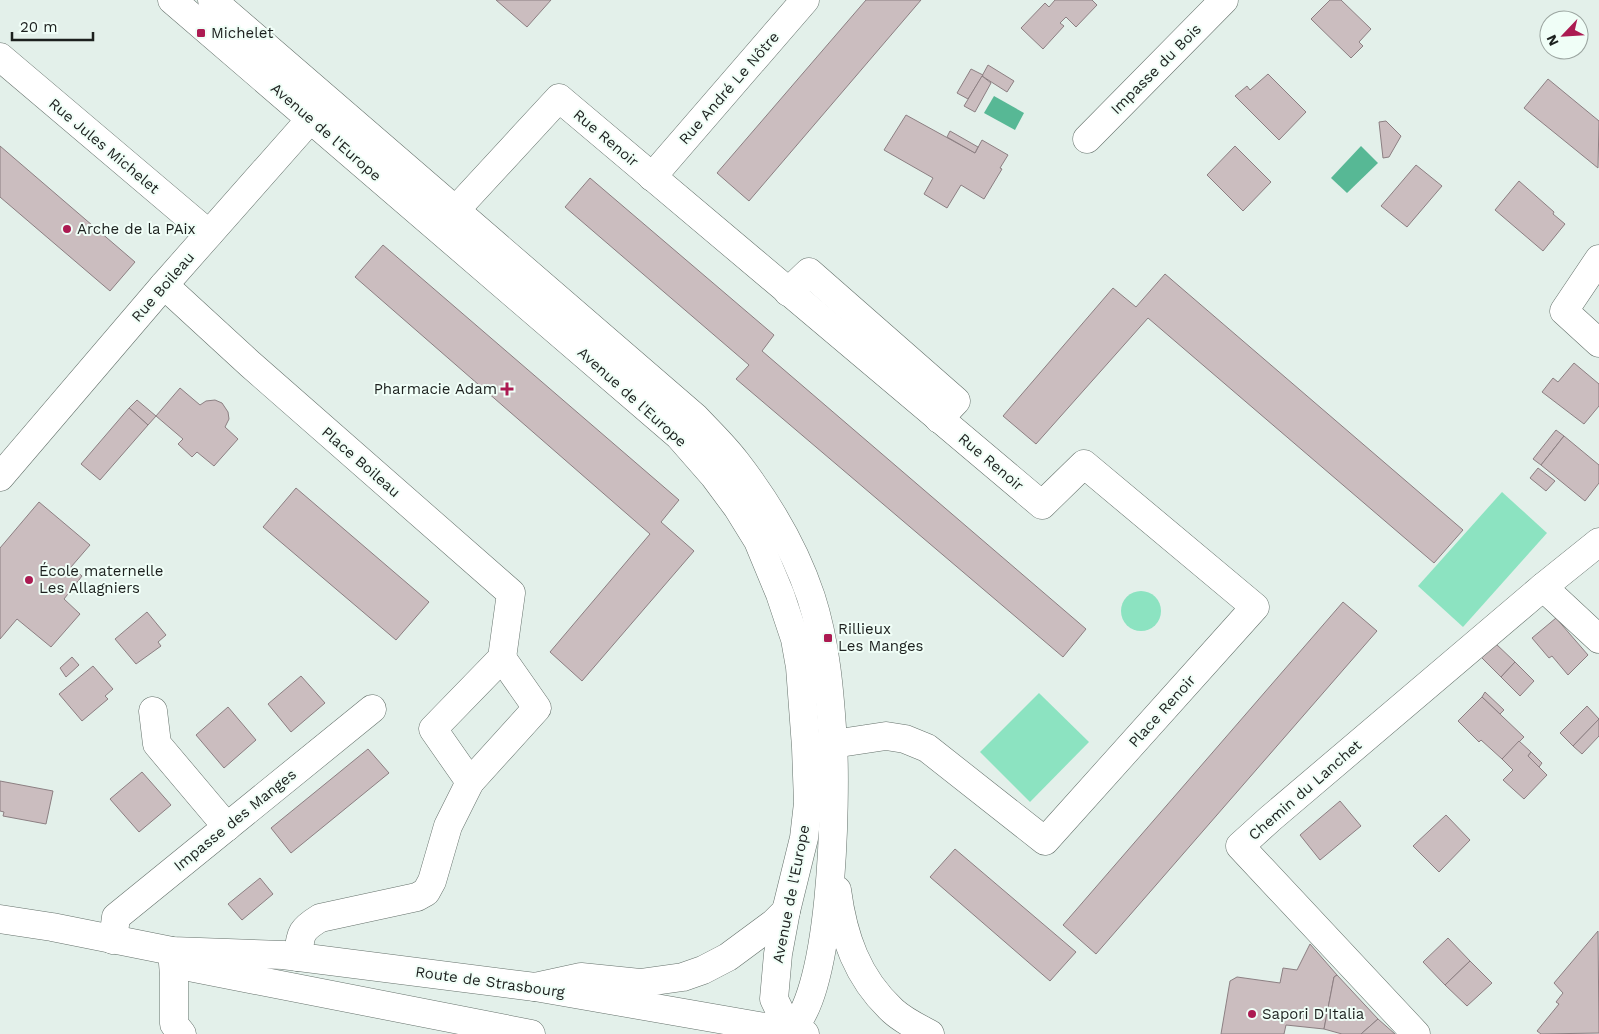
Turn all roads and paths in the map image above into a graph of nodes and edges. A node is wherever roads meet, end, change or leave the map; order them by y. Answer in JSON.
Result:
{"nodes":[{"id":1,"x":172,"y":0,"type":"edge"},
{"id":2,"x":212,"y":0,"type":"edge"},
{"id":3,"x":805,"y":0,"type":"edge"},
{"id":4,"x":1224,"y":0,"type":"edge"},
{"id":5,"x":0,"y":57,"type":"edge"},
{"id":6,"x":319,"y":109,"type":"junction"},
{"id":7,"x":1087,"y":139,"type":"dead end"},
{"id":8,"x":652,"y":177,"type":"junction"},
{"id":9,"x":447,"y":219,"type":"junction"},
{"id":10,"x":209,"y":234,"type":"junction"},
{"id":11,"x":1599,"y":259,"type":"edge"},
{"id":12,"x":164,"y":285,"type":"junction"},
{"id":13,"x":1599,"y":342,"type":"edge"},
{"id":14,"x":0,"y":476,"type":"edge"},
{"id":15,"x":1042,"y":505,"type":"joint"},
{"id":16,"x":1599,"y":542,"type":"edge"},
{"id":17,"x":1543,"y":587,"type":"junction"},
{"id":18,"x":1599,"y":639,"type":"edge"},
{"id":19,"x":502,"y":658,"type":"junction"},
{"id":20,"x":372,"y":709,"type":"dead end"},
{"id":21,"x":153,"y":711,"type":"dead end"},
{"id":22,"x":833,"y":744,"type":"junction"},
{"id":23,"x":470,"y":782,"type":"junction"},
{"id":24,"x":227,"y":826,"type":"junction"},
{"id":25,"x":833,"y":854,"type":"junction"},
{"id":26,"x":786,"y":911,"type":"junction"},
{"id":27,"x":0,"y":919,"type":"edge"},
{"id":28,"x":113,"y":940,"type":"junction"},
{"id":29,"x":172,"y":951,"type":"junction"},
{"id":30,"x":298,"y":957,"type":"junction"},
{"id":31,"x":535,"y":987,"type":"junction"},
{"id":32,"x":792,"y":1033,"type":"edge"},
{"id":33,"x":182,"y":1034,"type":"edge"},
{"id":34,"x":531,"y":1034,"type":"edge"},
{"id":35,"x":930,"y":1034,"type":"edge"},
{"id":36,"x":1416,"y":1034,"type":"edge"}],
"edges":[{"from":1,"to":6,"type":"street","name":"Avenue de l'Europe"},
{"from":2,"to":6,"type":"street","name":"Avenue de l'Europe"},
{"from":3,"to":8,"type":"street","name":"Rue André Le Nôtre"},
{"from":4,"to":7,"type":"street","name":"Impasse du Bois"},
{"from":5,"to":10,"type":"street","name":"Rue Jules Michelet"},
{"from":6,"to":9,"type":"street","name":"Avenue de l'Europe"},
{"from":6,"to":10,"type":"street","name":"Rue Boileau"},
{"from":8,"to":9,"type":"street","name":"Rue Renoir"},
{"from":8,"to":15,"type":"street","name":"Rue Renoir"},
{"from":9,"to":22,"type":"street","name":"Avenue de l'Europe"},
{"from":9,"to":26,"type":"street","name":"Avenue de l'Europe"},
{"from":10,"to":12,"type":"street","name":"Rue Boileau"},
{"from":11,"to":13,"type":"street"},
{"from":12,"to":14,"type":"street","name":"Rue Boileau"},
{"from":12,"to":19,"type":"street","name":"Place Boileau"},
{"from":15,"to":22,"type":"street","name":"Place Renoir"},
{"from":16,"to":17,"type":"street","name":"Chemin du Lanchet"},
{"from":17,"to":18,"type":"street"},
{"from":17,"to":36,"type":"street","name":"Chemin du Lanchet"},
{"from":19,"to":23,"type":"street"},
{"from":19,"to":23,"type":"street"},
{"from":20,"to":24,"type":"street","name":"Impasse des Manges"},
{"from":21,"to":24,"type":"street"},
{"from":22,"to":25,"type":"street","name":"Avenue de l'Europe"},
{"from":23,"to":30,"type":"street"},
{"from":24,"to":28,"type":"street","name":"Impasse des Manges"},
{"from":25,"to":32,"type":"street","name":"Avenue de l'Europe"},
{"from":25,"to":35,"type":"street"},
{"from":26,"to":31,"type":"street"},
{"from":26,"to":32,"type":"street","name":"Avenue de l'Europe"},
{"from":27,"to":28,"type":"street","name":"Route de Strasbourg"},
{"from":28,"to":29,"type":"street","name":"Route de Strasbourg"},
{"from":29,"to":30,"type":"street","name":"Route de Strasbourg"},
{"from":29,"to":33,"type":"street"},
{"from":29,"to":34,"type":"street"},
{"from":30,"to":31,"type":"street","name":"Route de Strasbourg"},
{"from":31,"to":32,"type":"street","name":"Route de Strasbourg"}]}
